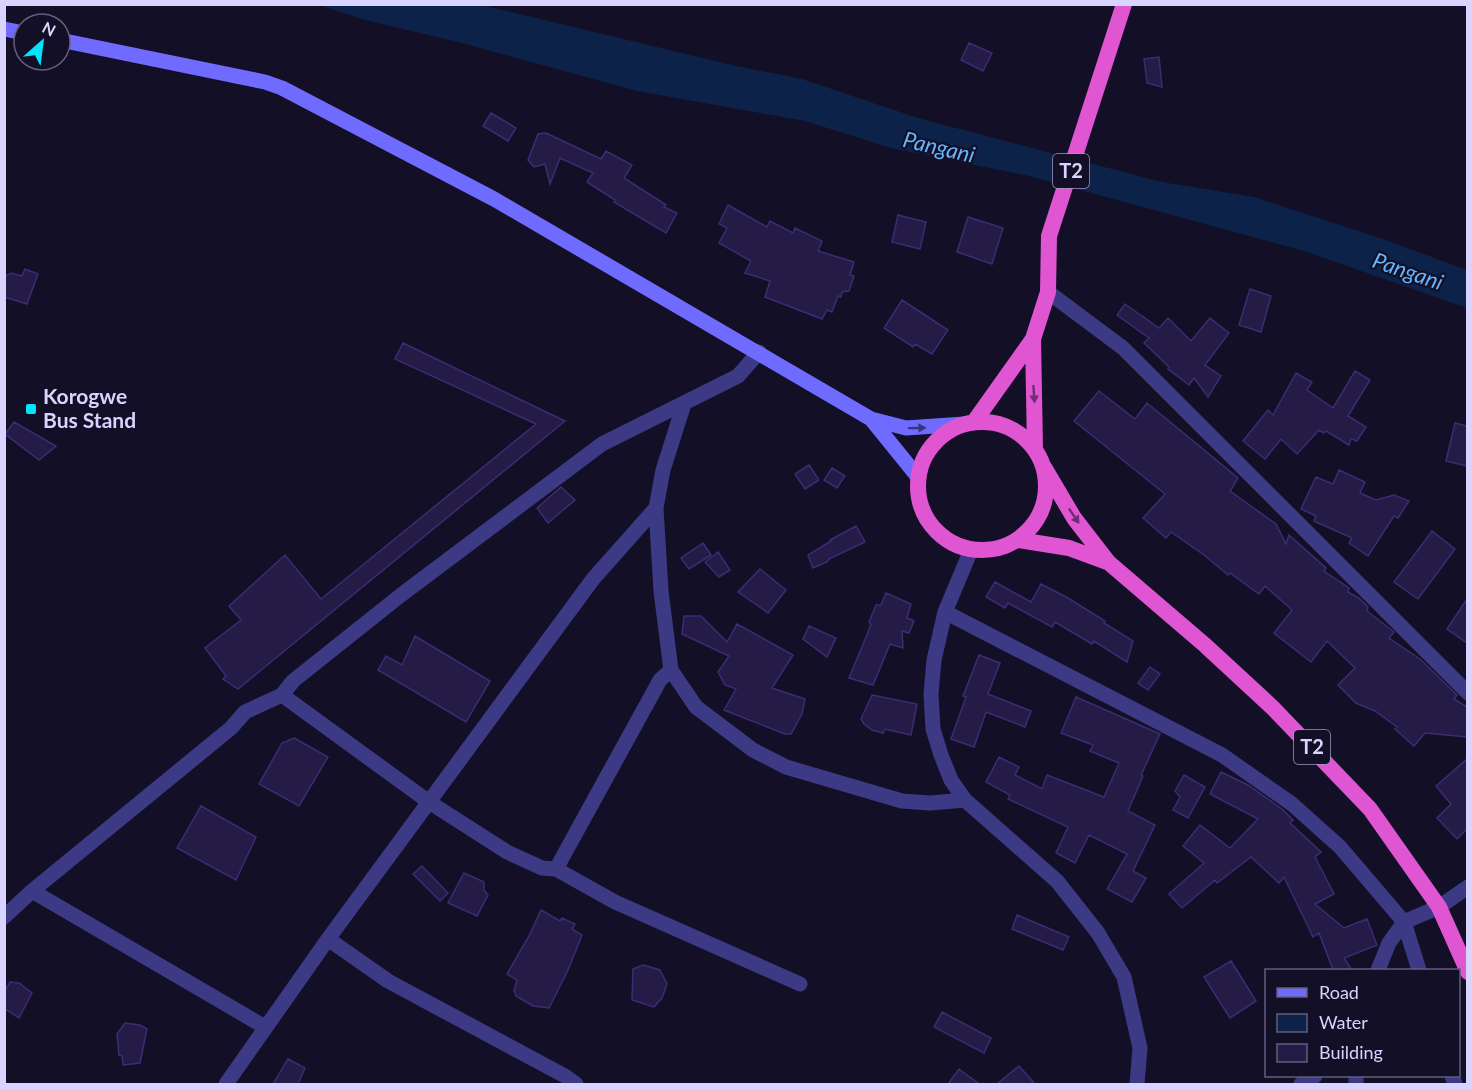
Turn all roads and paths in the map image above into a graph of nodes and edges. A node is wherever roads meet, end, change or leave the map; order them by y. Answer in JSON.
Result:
{"nodes":[{"id":1,"x":1124,"y":4,"type":"edge"},
{"id":2,"x":72,"y":42,"type":"edge"},
{"id":3,"x":1048,"y":292,"type":"junction"},
{"id":4,"x":1033,"y":339,"type":"junction"},
{"id":5,"x":759,"y":352,"type":"junction"},
{"id":6,"x":684,"y":404,"type":"junction"},
{"id":7,"x":871,"y":419,"type":"junction"},
{"id":8,"x":969,"y":423,"type":"junction"},
{"id":9,"x":1035,"y":449,"type":"junction"},
{"id":10,"x":1044,"y":467,"type":"junction"},
{"id":11,"x":918,"y":477,"type":"junction"},
{"id":12,"x":656,"y":508,"type":"junction"},
{"id":13,"x":1019,"y":540,"type":"junction"},
{"id":14,"x":971,"y":550,"type":"junction"},
{"id":15,"x":1108,"y":562,"type":"junction"},
{"id":16,"x":945,"y":612,"type":"junction"},
{"id":17,"x":671,"y":670,"type":"junction"},
{"id":18,"x":1467,"y":693,"type":"edge"},
{"id":19,"x":282,"y":695,"type":"junction"},
{"id":20,"x":965,"y":800,"type":"junction"},
{"id":21,"x":429,"y":802,"type":"junction"},
{"id":22,"x":556,"y":870,"type":"junction"},
{"id":23,"x":1467,"y":887,"type":"edge"},
{"id":24,"x":32,"y":891,"type":"junction"},
{"id":25,"x":1439,"y":907,"type":"junction"},
{"id":26,"x":4,"y":917,"type":"edge"},
{"id":27,"x":1404,"y":921,"type":"junction"},
{"id":28,"x":328,"y":939,"type":"junction"},
{"id":29,"x":1378,"y":969,"type":"edge"},
{"id":30,"x":1419,"y":969,"type":"edge"},
{"id":31,"x":1467,"y":972,"type":"edge"},
{"id":32,"x":800,"y":984,"type":"dead end"},
{"id":33,"x":266,"y":1028,"type":"junction"},
{"id":34,"x":226,"y":1084,"type":"edge"},
{"id":35,"x":576,"y":1084,"type":"edge"},
{"id":36,"x":1137,"y":1084,"type":"edge"}],
"edges":[{"from":1,"to":3,"type":"highway","number":"T2"},
{"from":2,"to":5,"type":"main road"},
{"from":3,"to":4,"type":"highway","number":"T2"},
{"from":3,"to":18,"type":"street"},
{"from":4,"to":8,"type":"highway","number":"T2"},
{"from":4,"to":9,"type":"highway","number":"T2","one_way":true},
{"from":5,"to":6,"type":"street"},
{"from":5,"to":7,"type":"main road"},
{"from":6,"to":12,"type":"street"},
{"from":6,"to":19,"type":"street"},
{"from":7,"to":8,"type":"main road","one_way":true},
{"from":7,"to":11,"type":"main road"},
{"from":8,"to":9,"type":"highway","number":"T2"},
{"from":8,"to":11,"type":"highway","number":"T2"},
{"from":9,"to":10,"type":"highway","number":"T2"},
{"from":10,"to":13,"type":"highway","number":"T2"},
{"from":10,"to":15,"type":"highway","number":"T2","one_way":true},
{"from":11,"to":14,"type":"highway"},
{"from":12,"to":17,"type":"street"},
{"from":12,"to":21,"type":"street"},
{"from":13,"to":14,"type":"highway","number":"T2"},
{"from":13,"to":15,"type":"highway","number":"T2"},
{"from":14,"to":16,"type":"street"},
{"from":15,"to":25,"type":"highway","number":"T2"},
{"from":16,"to":20,"type":"street"},
{"from":16,"to":27,"type":"street"},
{"from":17,"to":20,"type":"street"},
{"from":17,"to":22,"type":"street"},
{"from":19,"to":21,"type":"street"},
{"from":19,"to":24,"type":"street"},
{"from":20,"to":36,"type":"street"},
{"from":21,"to":22,"type":"street"},
{"from":21,"to":28,"type":"street"},
{"from":22,"to":32,"type":"street"},
{"from":23,"to":25,"type":"street"},
{"from":24,"to":26,"type":"street"},
{"from":24,"to":33,"type":"street"},
{"from":25,"to":27,"type":"street"},
{"from":25,"to":31,"type":"highway","number":"T2"},
{"from":27,"to":29,"type":"street"},
{"from":27,"to":30,"type":"street"},
{"from":28,"to":33,"type":"street"},
{"from":28,"to":35,"type":"street"},
{"from":33,"to":34,"type":"street"}]}
